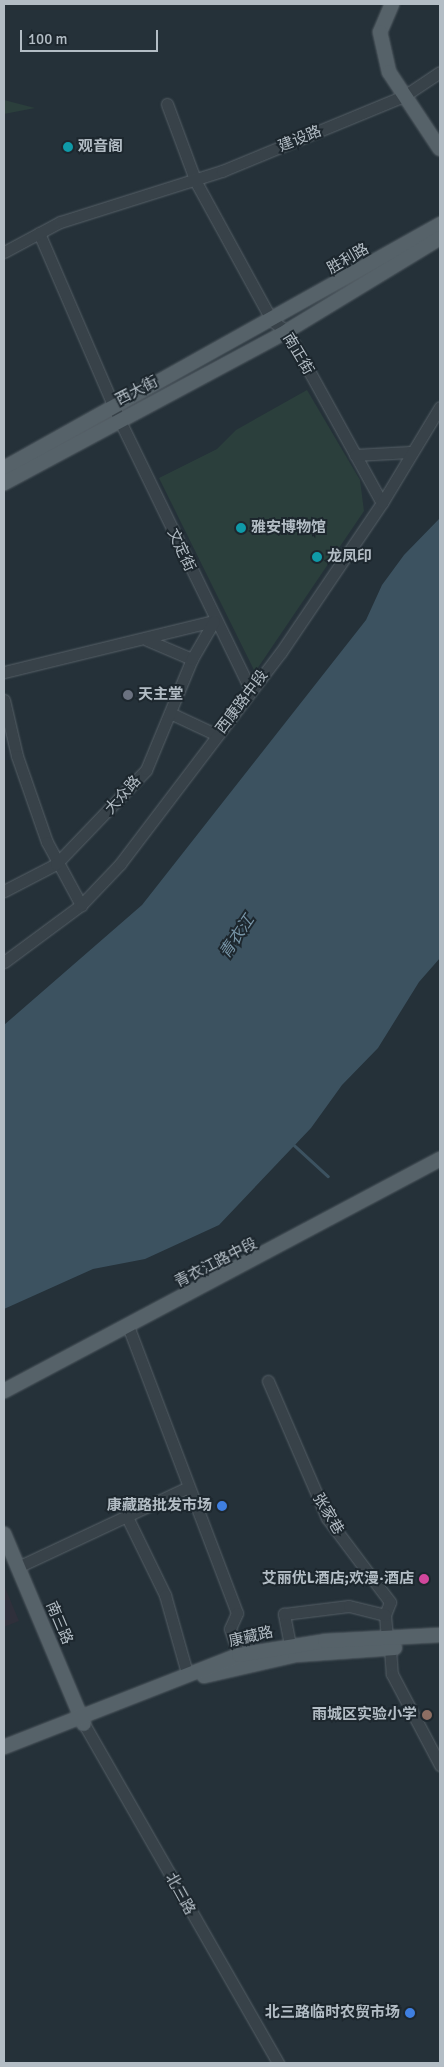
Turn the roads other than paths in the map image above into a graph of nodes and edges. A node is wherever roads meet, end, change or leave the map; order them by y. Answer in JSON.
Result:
{"nodes":[{"id":1,"x":392,"y":4,"type":"edge"},
{"id":2,"x":440,"y":72,"type":"edge"},
{"id":3,"x":404,"y":96,"type":"junction"},
{"id":4,"x":167,"y":104,"type":"dead end"},
{"id":5,"x":440,"y":149,"type":"edge"},
{"id":6,"x":196,"y":182,"type":"junction"},
{"id":7,"x":440,"y":224,"type":"edge"},
{"id":8,"x":39,"y":233,"type":"junction"},
{"id":9,"x":440,"y":238,"type":"edge"},
{"id":10,"x":4,"y":252,"type":"edge"},
{"id":11,"x":272,"y":321,"type":"junction"},
{"id":12,"x":287,"y":331,"type":"junction"},
{"id":13,"x":440,"y":407,"type":"edge"},
{"id":14,"x":117,"y":413,"type":"junction"},
{"id":15,"x":410,"y":452,"type":"junction"},
{"id":16,"x":355,"y":455,"type":"junction"},
{"id":17,"x":4,"y":468,"type":"edge"},
{"id":18,"x":4,"y":483,"type":"edge"},
{"id":19,"x":382,"y":503,"type":"junction"},
{"id":20,"x":214,"y":620,"type":"junction"},
{"id":21,"x":147,"y":640,"type":"junction"},
{"id":22,"x":192,"y":658,"type":"junction"},
{"id":23,"x":4,"y":672,"type":"edge"},
{"id":24,"x":251,"y":691,"type":"junction"},
{"id":25,"x":4,"y":700,"type":"edge"},
{"id":26,"x":170,"y":713,"type":"junction"},
{"id":27,"x":217,"y":736,"type":"junction"},
{"id":28,"x":56,"y":864,"type":"junction"},
{"id":29,"x":4,"y":891,"type":"edge"},
{"id":30,"x":81,"y":905,"type":"junction"},
{"id":31,"x":4,"y":962,"type":"edge"},
{"id":32,"x":440,"y":1159,"type":"edge"},
{"id":33,"x":128,"y":1326,"type":"junction"},
{"id":34,"x":268,"y":1381,"type":"dead end"},
{"id":35,"x":4,"y":1391,"type":"edge"},
{"id":36,"x":187,"y":1488,"type":"junction"},
{"id":37,"x":128,"y":1519,"type":"junction"},
{"id":38,"x":4,"y":1534,"type":"edge"},
{"id":39,"x":18,"y":1566,"type":"junction"},
{"id":40,"x":385,"y":1615,"type":"junction"},
{"id":41,"x":440,"y":1635,"type":"edge"},
{"id":42,"x":388,"y":1644,"type":"junction"},
{"id":43,"x":440,"y":1644,"type":"edge"},
{"id":44,"x":290,"y":1645,"type":"junction"},
{"id":45,"x":239,"y":1655,"type":"junction"},
{"id":46,"x":187,"y":1673,"type":"junction"},
{"id":47,"x":82,"y":1720,"type":"junction"},
{"id":48,"x":4,"y":1747,"type":"edge"},
{"id":49,"x":4,"y":1757,"type":"edge"},
{"id":50,"x":440,"y":1764,"type":"edge"},
{"id":51,"x":278,"y":2063,"type":"edge"}],
"edges":[{"from":1,"to":3,"type":"main road"},
{"from":2,"to":3,"type":"street","name":"建设路"},
{"from":3,"to":5,"type":"main road"},
{"from":3,"to":6,"type":"street","name":"建设路"},
{"from":4,"to":6,"type":"street","name":"南正街"},
{"from":6,"to":8,"type":"street","name":"建设路"},
{"from":6,"to":11,"type":"street","name":"南正街"},
{"from":7,"to":11,"type":"main road","name":"胜利路"},
{"from":8,"to":10,"type":"street","name":"建设路"},
{"from":8,"to":14,"type":"street","name":"文定街"},
{"from":9,"to":12,"type":"main road","name":"胜利路"},
{"from":11,"to":12,"type":"street","name":"南正街"},
{"from":11,"to":14,"type":"main road","name":"西大街"},
{"from":12,"to":14,"type":"main road","name":"西大街"},
{"from":12,"to":16,"type":"street","name":"南正街"},
{"from":13,"to":15,"type":"street","name":"西康路中段"},
{"from":14,"to":17,"type":"main road","name":"西大街"},
{"from":14,"to":18,"type":"main road","name":"西大街"},
{"from":14,"to":20,"type":"street","name":"文定街"},
{"from":15,"to":16,"type":"street"},
{"from":15,"to":19,"type":"street","name":"西康路中段"},
{"from":16,"to":19,"type":"street","name":"南正街"},
{"from":19,"to":24,"type":"street","name":"西康路中段"},
{"from":20,"to":21,"type":"street"},
{"from":20,"to":22,"type":"street","name":"大众路"},
{"from":20,"to":24,"type":"street","name":"文定街"},
{"from":21,"to":22,"type":"street"},
{"from":21,"to":23,"type":"street"},
{"from":22,"to":26,"type":"street","name":"大众路"},
{"from":24,"to":27,"type":"street","name":"西康路中段"},
{"from":25,"to":28,"type":"street"},
{"from":26,"to":27,"type":"street"},
{"from":26,"to":28,"type":"street","name":"大众路"},
{"from":27,"to":30,"type":"street","name":"西康路中段"},
{"from":28,"to":29,"type":"street","name":"大众路"},
{"from":28,"to":30,"type":"street"},
{"from":30,"to":31,"type":"street","name":"西康路中段"},
{"from":32,"to":33,"type":"main road","name":"青衣江路中段"},
{"from":33,"to":35,"type":"main road","name":"青衣江路中段"},
{"from":33,"to":36,"type":"street"},
{"from":34,"to":40,"type":"street","name":"张家巷"},
{"from":36,"to":37,"type":"street"},
{"from":36,"to":45,"type":"street"},
{"from":37,"to":39,"type":"street"},
{"from":37,"to":46,"type":"street"},
{"from":38,"to":39,"type":"main road","name":"南三路"},
{"from":39,"to":47,"type":"main road","name":"南三路"},
{"from":40,"to":42,"type":"street","name":"张家巷"},
{"from":40,"to":44,"type":"street"},
{"from":41,"to":42,"type":"main road","name":"康藏路"},
{"from":42,"to":43,"type":"main road","name":"康藏路"},
{"from":42,"to":44,"type":"main road","name":"康藏路"},
{"from":42,"to":47,"type":"main road","name":"康藏路"},
{"from":42,"to":50,"type":"street","name":"张家巷"},
{"from":44,"to":45,"type":"main road","name":"康藏路"},
{"from":45,"to":46,"type":"main road","name":"康藏路"},
{"from":46,"to":47,"type":"main road","name":"康藏路"},
{"from":47,"to":48,"type":"main road"},
{"from":47,"to":49,"type":"main road"},
{"from":47,"to":51,"type":"street","name":"北三路"}]}
